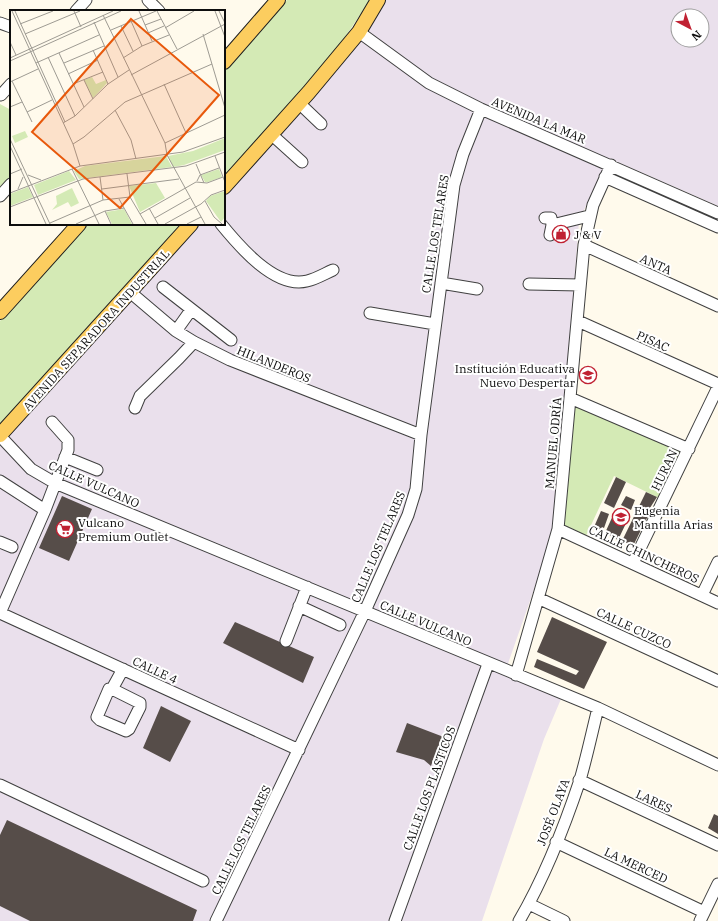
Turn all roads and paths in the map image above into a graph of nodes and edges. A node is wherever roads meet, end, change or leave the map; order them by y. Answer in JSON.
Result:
{"nodes":[{"id":1,"x":86,"y":0,"type":"edge"},
{"id":2,"x":148,"y":0,"type":"edge"},
{"id":3,"x":278,"y":0,"type":"edge"},
{"id":4,"x":378,"y":0,"type":"edge"},
{"id":5,"x":77,"y":10,"type":"edge"},
{"id":6,"x":158,"y":10,"type":"edge"},
{"id":7,"x":0,"y":23,"type":"edge"},
{"id":8,"x":10,"y":27,"type":"edge"},
{"id":9,"x":359,"y":32,"type":"junction"},
{"id":10,"x":225,"y":61,"type":"edge"},
{"id":11,"x":10,"y":85,"type":"edge"},
{"id":12,"x":1,"y":95,"type":"edge"},
{"id":13,"x":10,"y":101,"type":"edge"},
{"id":14,"x":299,"y":103,"type":"junction"},
{"id":15,"x":481,"y":109,"type":"junction"},
{"id":16,"x":321,"y":124,"type":"dead end"},
{"id":17,"x":271,"y":134,"type":"junction"},
{"id":18,"x":302,"y":162,"type":"dead end"},
{"id":19,"x":611,"y":165,"type":"junction"},
{"id":20,"x":605,"y":177,"type":"junction"},
{"id":21,"x":10,"y":185,"type":"edge"},
{"id":22,"x":225,"y":186,"type":"edge"},
{"id":23,"x":0,"y":196,"type":"edge"},
{"id":24,"x":718,"y":213,"type":"edge"},
{"id":25,"x":589,"y":216,"type":"junction"},
{"id":26,"x":78,"y":225,"type":"edge"},
{"id":27,"x":190,"y":225,"type":"edge"},
{"id":28,"x":222,"y":225,"type":"edge"},
{"id":29,"x":549,"y":226,"type":"dead end"},
{"id":30,"x":718,"y":227,"type":"edge"},
{"id":31,"x":584,"y":246,"type":"junction"},
{"id":32,"x":333,"y":270,"type":"dead end"},
{"id":33,"x":440,"y":283,"type":"junction"},
{"id":34,"x":529,"y":284,"type":"dead end"},
{"id":35,"x":580,"y":285,"type":"junction"},
{"id":36,"x":163,"y":287,"type":"dead end"},
{"id":37,"x":477,"y":289,"type":"dead end"},
{"id":38,"x":130,"y":292,"type":"junction"},
{"id":39,"x":718,"y":306,"type":"edge"},
{"id":40,"x":191,"y":310,"type":"junction"},
{"id":41,"x":0,"y":312,"type":"edge"},
{"id":42,"x":370,"y":313,"type":"dead end"},
{"id":43,"x":578,"y":321,"type":"junction"},
{"id":44,"x":435,"y":324,"type":"junction"},
{"id":45,"x":176,"y":331,"type":"junction"},
{"id":46,"x":231,"y":340,"type":"dead end"},
{"id":47,"x":194,"y":342,"type":"junction"},
{"id":48,"x":718,"y":384,"type":"edge"},
{"id":49,"x":718,"y":387,"type":"edge"},
{"id":50,"x":570,"y":398,"type":"junction"},
{"id":51,"x":135,"y":408,"type":"dead end"},
{"id":52,"x":52,"y":422,"type":"dead end"},
{"id":53,"x":421,"y":435,"type":"junction"},
{"id":54,"x":0,"y":436,"type":"edge"},
{"id":55,"x":689,"y":449,"type":"junction"},
{"id":56,"x":65,"y":457,"type":"junction"},
{"id":57,"x":97,"y":470,"type":"dead end"},
{"id":58,"x":0,"y":481,"type":"edge"},
{"id":59,"x":55,"y":483,"type":"junction"},
{"id":60,"x":45,"y":510,"type":"junction"},
{"id":61,"x":558,"y":529,"type":"junction"},
{"id":62,"x":0,"y":542,"type":"edge"},
{"id":63,"x":12,"y":547,"type":"dead end"},
{"id":64,"x":718,"y":562,"type":"edge"},
{"id":65,"x":633,"y":563,"type":"junction"},
{"id":66,"x":307,"y":587,"type":"junction"},
{"id":67,"x":702,"y":595,"type":"junction"},
{"id":68,"x":540,"y":599,"type":"junction"},
{"id":69,"x":718,"y":603,"type":"edge"},
{"id":70,"x":299,"y":606,"type":"junction"},
{"id":71,"x":365,"y":611,"type":"junction"},
{"id":72,"x":0,"y":613,"type":"edge"},
{"id":73,"x":340,"y":625,"type":"dead end"},
{"id":74,"x":286,"y":641,"type":"dead end"},
{"id":75,"x":488,"y":664,"type":"junction"},
{"id":76,"x":123,"y":669,"type":"junction"},
{"id":77,"x":516,"y":675,"type":"junction"},
{"id":78,"x":718,"y":681,"type":"edge"},
{"id":79,"x":112,"y":689,"type":"dead end"},
{"id":80,"x":598,"y":708,"type":"junction"},
{"id":81,"x":299,"y":750,"type":"junction"},
{"id":82,"x":718,"y":766,"type":"edge"},
{"id":83,"x":579,"y":780,"type":"junction"},
{"id":84,"x":0,"y":785,"type":"edge"},
{"id":85,"x":556,"y":842,"type":"junction"},
{"id":86,"x":718,"y":845,"type":"edge"},
{"id":87,"x":203,"y":881,"type":"dead end"},
{"id":88,"x":718,"y":884,"type":"edge"},
{"id":89,"x":529,"y":904,"type":"junction"},
{"id":90,"x":702,"y":916,"type":"edge"},
{"id":91,"x":216,"y":921,"type":"edge"},
{"id":92,"x":395,"y":921,"type":"edge"},
{"id":93,"x":519,"y":921,"type":"edge"},
{"id":94,"x":564,"y":921,"type":"edge"}],
"edges":[{"from":1,"to":5,"type":"street"},
{"from":2,"to":6,"type":"street"},
{"from":3,"to":10,"type":"main road"},
{"from":4,"to":9,"type":"main road"},
{"from":7,"to":8,"type":"street"},
{"from":9,"to":14,"type":"main road"},
{"from":9,"to":15,"type":"street","name":"AVENIDA LA MAR"},
{"from":11,"to":12,"type":"street"},
{"from":12,"to":13,"type":"street"},
{"from":14,"to":16,"type":"street"},
{"from":14,"to":17,"type":"main road"},
{"from":15,"to":19,"type":"street","name":"AVENIDA LA MAR"},
{"from":15,"to":33,"type":"street","name":"CALLE LOS TELARES"},
{"from":17,"to":18,"type":"street"},
{"from":17,"to":22,"type":"main road"},
{"from":19,"to":20,"type":"street","name":"MANUEL ODRÍA"},
{"from":19,"to":24,"type":"street","name":"AVENIDA LA MAR"},
{"from":20,"to":25,"type":"street","name":"MANUEL ODRÍA"},
{"from":20,"to":30,"type":"street"},
{"from":21,"to":23,"type":"street"},
{"from":25,"to":29,"type":"street"},
{"from":25,"to":31,"type":"street","name":"MANUEL ODRÍA"},
{"from":26,"to":41,"type":"main road"},
{"from":27,"to":38,"type":"main road","name":"AVENIDA SEPARADORA INDUSTRIAL"},
{"from":28,"to":32,"type":"street"},
{"from":31,"to":35,"type":"street","name":"MANUEL ODRÍA"},
{"from":31,"to":39,"type":"street","name":"ANTA"},
{"from":33,"to":37,"type":"street"},
{"from":33,"to":44,"type":"street","name":"CALLE LOS TELARES"},
{"from":34,"to":35,"type":"street"},
{"from":35,"to":43,"type":"street","name":"MANUEL ODRÍA"},
{"from":36,"to":40,"type":"street"},
{"from":38,"to":45,"type":"street","name":"HILANDEROS"},
{"from":38,"to":54,"type":"main road","name":"AVENIDA SEPARADORA INDUSTRIAL"},
{"from":40,"to":45,"type":"street"},
{"from":40,"to":46,"type":"street"},
{"from":42,"to":44,"type":"street"},
{"from":43,"to":48,"type":"street","name":"PISAC"},
{"from":43,"to":50,"type":"street","name":"MANUEL ODRÍA"},
{"from":44,"to":53,"type":"street","name":"CALLE LOS TELARES"},
{"from":45,"to":47,"type":"street","name":"HILANDEROS"},
{"from":47,"to":51,"type":"street"},
{"from":47,"to":53,"type":"street","name":"HILANDEROS"},
{"from":49,"to":55,"type":"street","name":"HURAN"},
{"from":50,"to":55,"type":"street"},
{"from":50,"to":61,"type":"street","name":"MANUEL ODRÍA"},
{"from":52,"to":56,"type":"street"},
{"from":53,"to":71,"type":"street","name":"CALLE LOS TELARES"},
{"from":54,"to":59,"type":"street","name":"CALLE VULCANO"},
{"from":55,"to":65,"type":"street","name":"HURAN"},
{"from":56,"to":57,"type":"street"},
{"from":56,"to":59,"type":"street"},
{"from":58,"to":60,"type":"street"},
{"from":59,"to":60,"type":"street"},
{"from":59,"to":66,"type":"street","name":"CALLE VULCANO"},
{"from":60,"to":72,"type":"street"},
{"from":61,"to":65,"type":"street","name":"CALLE CHINCHEROS"},
{"from":61,"to":68,"type":"street","name":"MANUEL ODRÍA"},
{"from":62,"to":63,"type":"street"},
{"from":64,"to":67,"type":"street"},
{"from":65,"to":67,"type":"street","name":"CALLE CHINCHEROS"},
{"from":66,"to":70,"type":"street"},
{"from":66,"to":71,"type":"street","name":"CALLE VULCANO"},
{"from":67,"to":69,"type":"street","name":"CALLE CHINCHEROS"},
{"from":68,"to":77,"type":"street","name":"MANUEL ODRÍA"},
{"from":68,"to":78,"type":"street","name":"CALLE CUZCO"},
{"from":70,"to":73,"type":"street"},
{"from":70,"to":74,"type":"street"},
{"from":71,"to":75,"type":"street","name":"CALLE VULCANO"},
{"from":71,"to":81,"type":"street","name":"CALLE LOS TELARES"},
{"from":72,"to":76,"type":"street","name":"CALLE 4"},
{"from":75,"to":77,"type":"street","name":"CALLE VULCANO"},
{"from":75,"to":92,"type":"street","name":"CALLE LOS PLASTICOS"},
{"from":76,"to":79,"type":"street"},
{"from":76,"to":81,"type":"street","name":"CALLE 4"},
{"from":77,"to":80,"type":"street","name":"CALLE VULCANO"},
{"from":80,"to":82,"type":"street","name":"CALLE VULCANO"},
{"from":80,"to":83,"type":"street","name":"JOSÉ OLAYA"},
{"from":81,"to":91,"type":"street","name":"CALLE LOS TELARES"},
{"from":83,"to":85,"type":"street","name":"JOSÉ OLAYA"},
{"from":83,"to":86,"type":"street","name":"LARES"},
{"from":84,"to":87,"type":"street"},
{"from":85,"to":89,"type":"street","name":"JOSÉ OLAYA"},
{"from":85,"to":90,"type":"street","name":"LA MERCED"},
{"from":88,"to":90,"type":"street"},
{"from":89,"to":93,"type":"street","name":"JOSÉ OLAYA"},
{"from":89,"to":94,"type":"street"}]}
